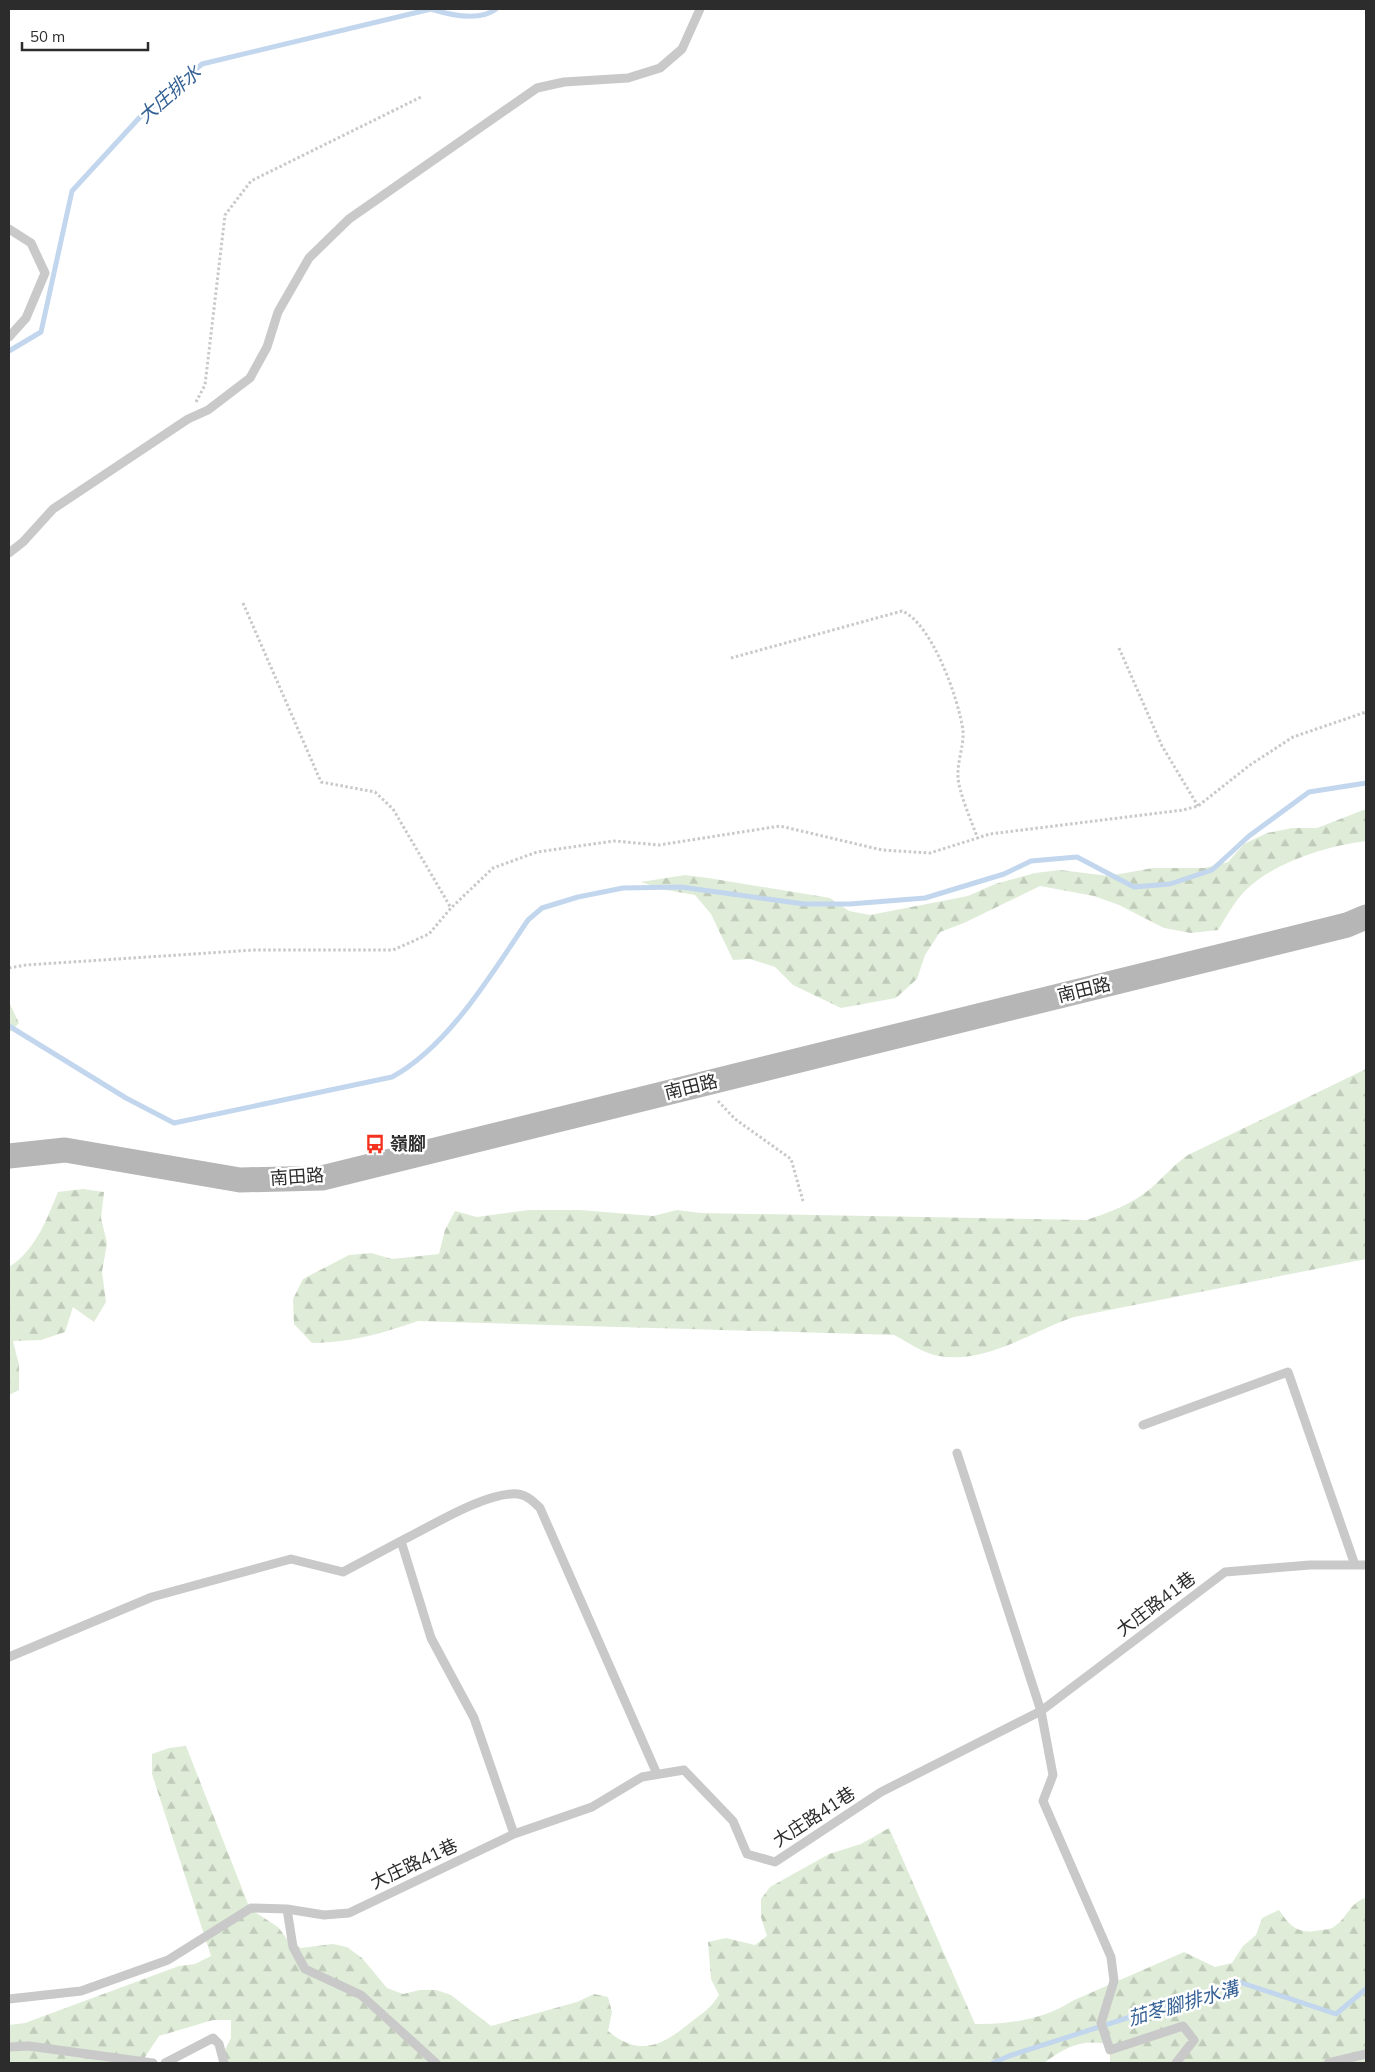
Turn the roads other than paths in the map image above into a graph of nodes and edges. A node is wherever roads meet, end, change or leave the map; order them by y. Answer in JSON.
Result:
{"nodes":[{"id":1,"x":700,"y":9,"type":"edge"},
{"id":2,"x":9,"y":229,"type":"edge"},
{"id":3,"x":9,"y":336,"type":"edge"},
{"id":4,"x":9,"y":553,"type":"edge"},
{"id":5,"x":1366,"y":917,"type":"edge"},
{"id":6,"x":9,"y":1156,"type":"edge"},
{"id":7,"x":1143,"y":1424,"type":"dead end"},
{"id":8,"x":957,"y":1453,"type":"dead end"},
{"id":9,"x":401,"y":1541,"type":"junction"},
{"id":10,"x":1355,"y":1565,"type":"junction"},
{"id":11,"x":1366,"y":1565,"type":"edge"},
{"id":12,"x":9,"y":1657,"type":"edge"},
{"id":13,"x":1041,"y":1711,"type":"junction"},
{"id":14,"x":656,"y":1774,"type":"junction"},
{"id":15,"x":514,"y":1834,"type":"junction"},
{"id":16,"x":287,"y":1909,"type":"junction"},
{"id":17,"x":9,"y":1999,"type":"edge"},
{"id":18,"x":9,"y":2047,"type":"edge"},
{"id":19,"x":1366,"y":2054,"type":"edge"},
{"id":20,"x":154,"y":2063,"type":"edge"},
{"id":21,"x":165,"y":2063,"type":"edge"},
{"id":22,"x":224,"y":2063,"type":"edge"},
{"id":23,"x":436,"y":2063,"type":"edge"},
{"id":24,"x":1176,"y":2063,"type":"edge"},
{"id":25,"x":1328,"y":2063,"type":"edge"}],
"edges":[{"from":1,"to":4,"type":"lane"},
{"from":2,"to":3,"type":"lane"},
{"from":5,"to":6,"type":"main road","name":"南田路"},
{"from":7,"to":10,"type":"lane"},
{"from":8,"to":13,"type":"lane"},
{"from":9,"to":12,"type":"lane"},
{"from":9,"to":14,"type":"lane"},
{"from":9,"to":15,"type":"lane"},
{"from":10,"to":11,"type":"lane","name":"大庄路41巷"},
{"from":10,"to":13,"type":"lane","name":"大庄路41巷"},
{"from":13,"to":14,"type":"lane","name":"大庄路41巷"},
{"from":13,"to":24,"type":"lane"},
{"from":14,"to":15,"type":"lane","name":"大庄路41巷"},
{"from":15,"to":16,"type":"lane","name":"大庄路41巷"},
{"from":16,"to":17,"type":"lane","name":"大庄路41巷"},
{"from":16,"to":23,"type":"lane"},
{"from":18,"to":20,"type":"lane"},
{"from":19,"to":25,"type":"lane"},
{"from":21,"to":22,"type":"lane"}]}
